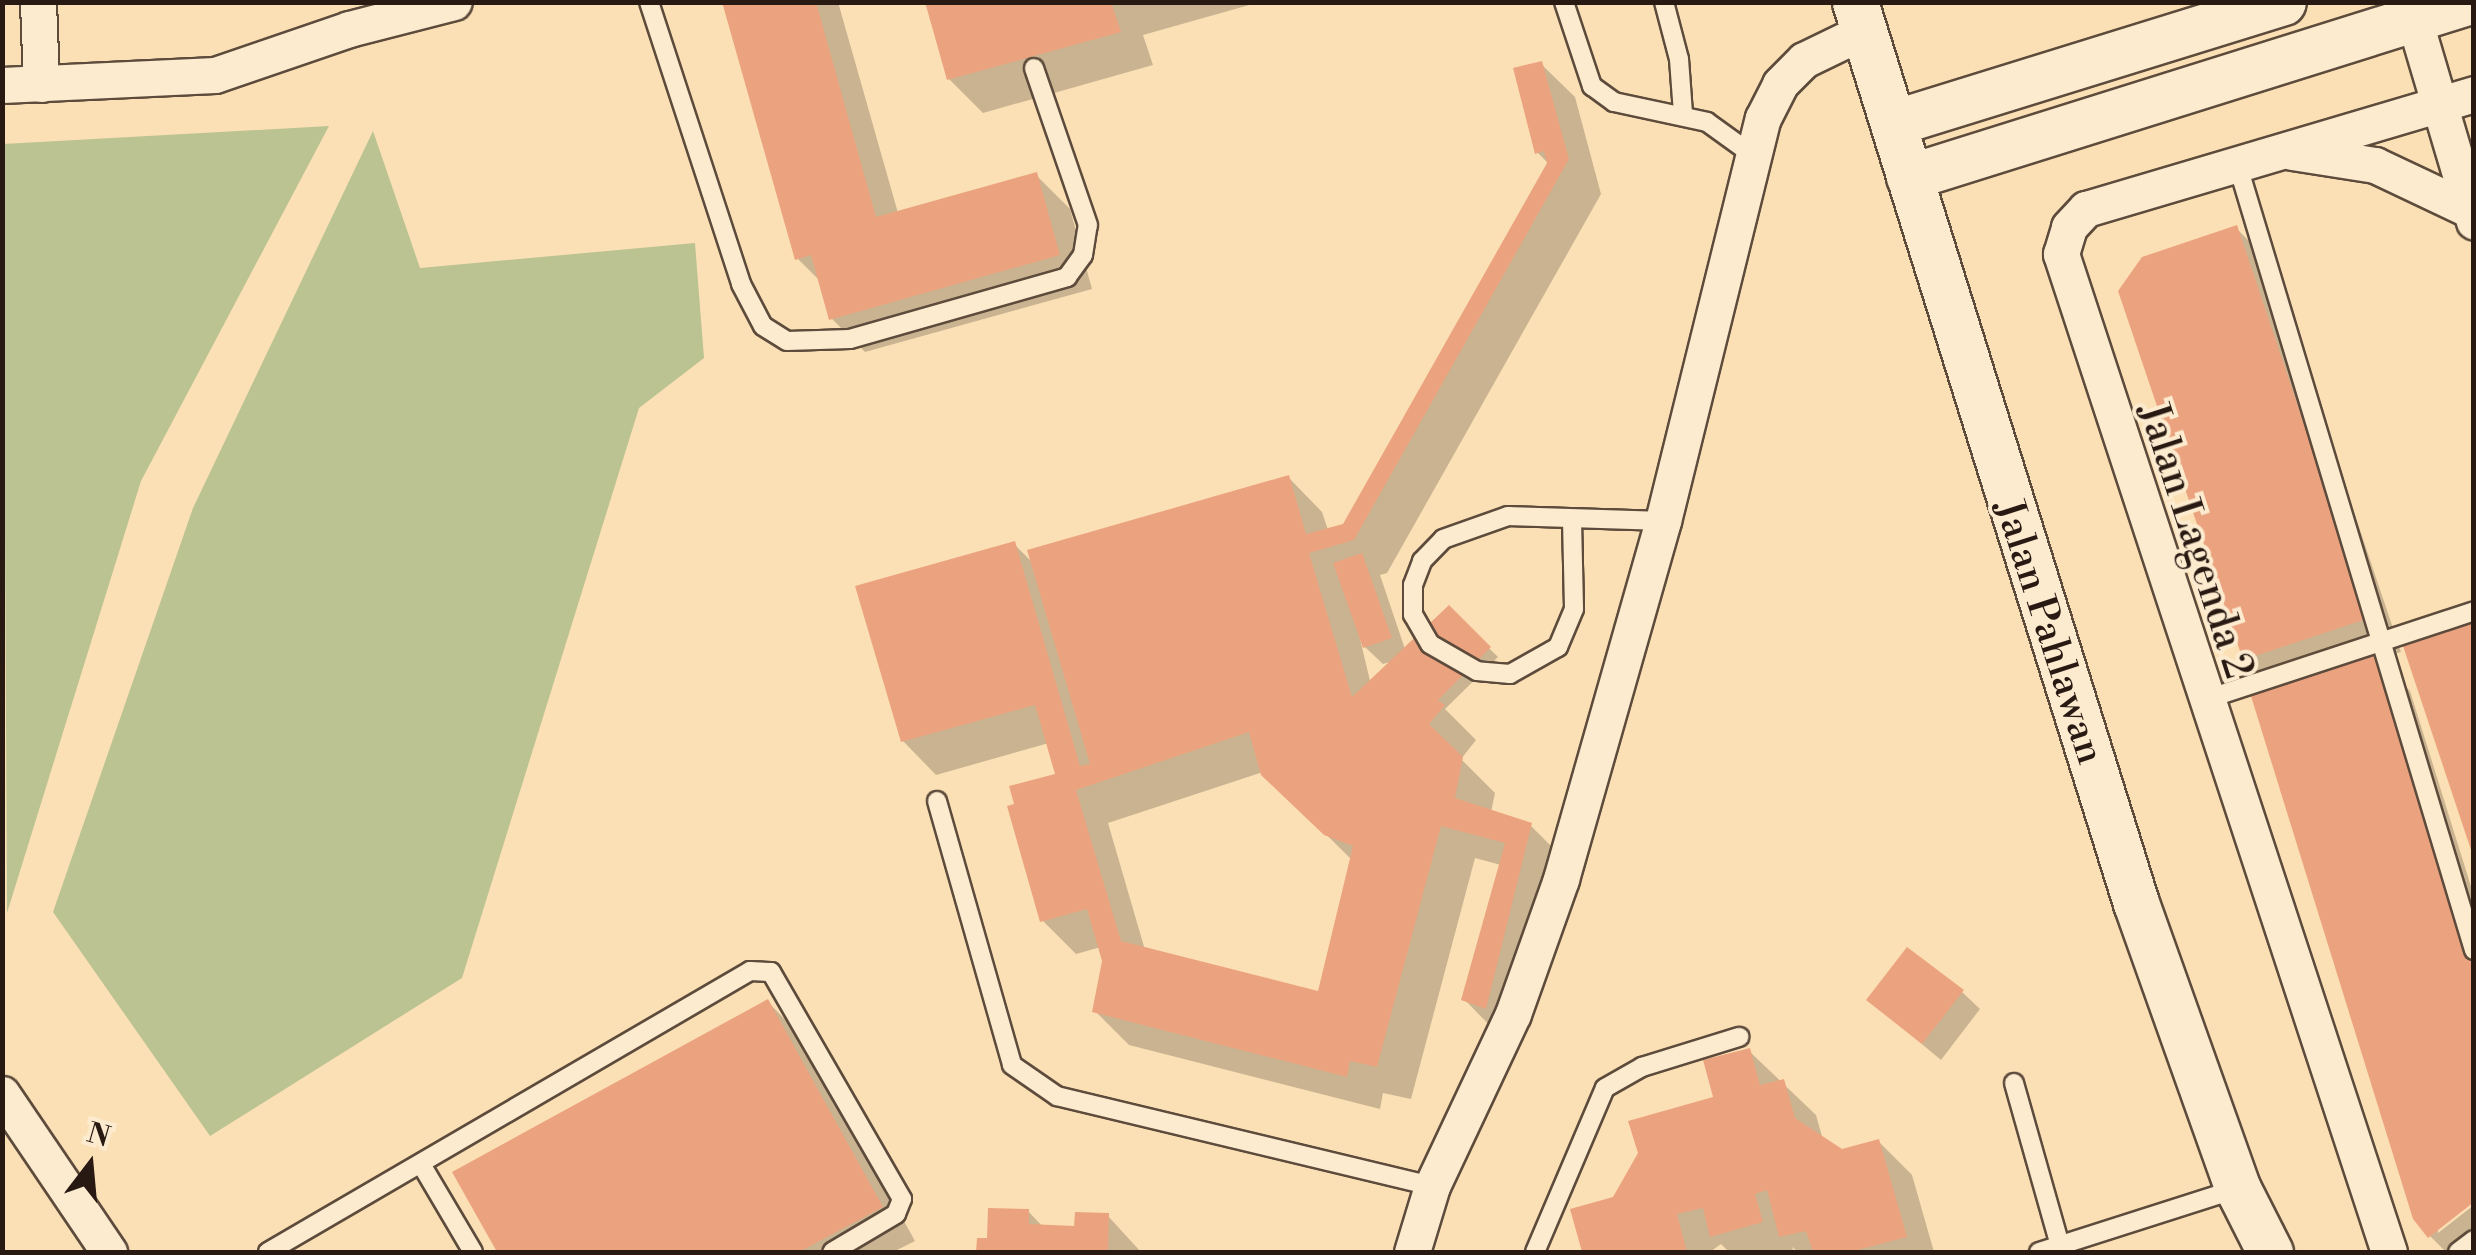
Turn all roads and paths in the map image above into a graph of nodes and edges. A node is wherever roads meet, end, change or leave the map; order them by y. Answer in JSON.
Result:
{"nodes":[{"id":1,"x":38,"y":2,"type":"edge"},
{"id":2,"x":454,"y":2,"type":"edge"},
{"id":3,"x":650,"y":2,"type":"edge"},
{"id":4,"x":1564,"y":2,"type":"edge"},
{"id":5,"x":1664,"y":2,"type":"edge"},
{"id":6,"x":2282,"y":2,"type":"edge"},
{"id":7,"x":2467,"y":2,"type":"edge"},
{"id":8,"x":2412,"y":11,"type":"edge"},
{"id":9,"x":1860,"y":17,"type":"edge"},
{"id":10,"x":1034,"y":68,"type":"dead end"},
{"id":11,"x":41,"y":84,"type":"junction"},
{"id":12,"x":2,"y":86,"type":"edge"},
{"id":13,"x":2474,"y":94,"type":"edge"},
{"id":14,"x":2438,"y":103,"type":"junction"},
{"id":15,"x":1682,"y":113,"type":"junction"},
{"id":16,"x":1893,"y":122,"type":"junction"},
{"id":17,"x":2281,"y":150,"type":"junction"},
{"id":18,"x":1750,"y":153,"type":"junction"},
{"id":19,"x":2237,"y":163,"type":"junction"},
{"id":20,"x":1909,"y":178,"type":"junction"},
{"id":21,"x":2472,"y":216,"type":"edge"},
{"id":22,"x":1572,"y":520,"type":"junction"},
{"id":23,"x":1663,"y":521,"type":"junction"},
{"id":24,"x":2474,"y":611,"type":"edge"},
{"id":25,"x":2381,"y":644,"type":"junction"},
{"id":26,"x":2203,"y":700,"type":"junction"},
{"id":27,"x":937,"y":801,"type":"dead end"},
{"id":28,"x":2474,"y":950,"type":"edge"},
{"id":29,"x":1740,"y":1037,"type":"dead end"},
{"id":30,"x":2014,"y":1082,"type":"dead end"},
{"id":31,"x":2,"y":1094,"type":"edge"},
{"id":32,"x":420,"y":1164,"type":"junction"},
{"id":33,"x":1432,"y":1186,"type":"junction"},
{"id":34,"x":2238,"y":1189,"type":"junction"},
{"id":35,"x":2474,"y":1240,"type":"edge"},
{"id":36,"x":2060,"y":1246,"type":"junction"},
{"id":37,"x":109,"y":1252,"type":"edge"},
{"id":38,"x":268,"y":1252,"type":"edge"},
{"id":39,"x":473,"y":1252,"type":"edge"},
{"id":40,"x":832,"y":1252,"type":"edge"},
{"id":41,"x":1412,"y":1252,"type":"edge"},
{"id":42,"x":1535,"y":1252,"type":"edge"},
{"id":43,"x":2040,"y":1252,"type":"edge"},
{"id":44,"x":2270,"y":1252,"type":"edge"},
{"id":45,"x":2389,"y":1252,"type":"edge"},
{"id":46,"x":2458,"y":1252,"type":"edge"}],
"edges":[{"from":1,"to":11,"type":"street"},
{"from":2,"to":11,"type":"street"},
{"from":3,"to":10,"type":"lane"},
{"from":4,"to":15,"type":"lane"},
{"from":5,"to":15,"type":"lane"},
{"from":6,"to":16,"type":"street"},
{"from":7,"to":8,"type":"street"},
{"from":8,"to":14,"type":"street"},
{"from":8,"to":20,"type":"street"},
{"from":9,"to":16,"type":"street","name":"Jalan Pahlawan"},
{"from":9,"to":18,"type":"street"},
{"from":11,"to":12,"type":"street"},
{"from":13,"to":14,"type":"street","name":"Jalan Lagenda 2"},
{"from":14,"to":17,"type":"street","name":"Jalan Lagenda 2"},
{"from":14,"to":21,"type":"street"},
{"from":15,"to":18,"type":"lane"},
{"from":16,"to":20,"type":"street","name":"Jalan Pahlawan"},
{"from":17,"to":19,"type":"street","name":"Jalan Lagenda 2"},
{"from":17,"to":21,"type":"street"},
{"from":18,"to":23,"type":"street"},
{"from":19,"to":25,"type":"lane"},
{"from":19,"to":26,"type":"street","name":"Jalan Lagenda 2"},
{"from":20,"to":34,"type":"street","name":"Jalan Pahlawan"},
{"from":22,"to":22,"type":"lane"},
{"from":22,"to":23,"type":"lane"},
{"from":23,"to":33,"type":"street"},
{"from":24,"to":25,"type":"lane"},
{"from":25,"to":26,"type":"lane"},
{"from":25,"to":28,"type":"lane"},
{"from":26,"to":45,"type":"street","name":"Jalan Lagenda 2"},
{"from":27,"to":33,"type":"lane"},
{"from":29,"to":42,"type":"lane"},
{"from":30,"to":36,"type":"lane"},
{"from":31,"to":37,"type":"street"},
{"from":32,"to":38,"type":"lane"},
{"from":32,"to":39,"type":"lane"},
{"from":32,"to":40,"type":"lane"},
{"from":33,"to":41,"type":"street"},
{"from":34,"to":36,"type":"lane"},
{"from":34,"to":44,"type":"street","name":"Jalan Pahlawan"},
{"from":35,"to":46,"type":"lane"},
{"from":36,"to":43,"type":"lane"}]}
